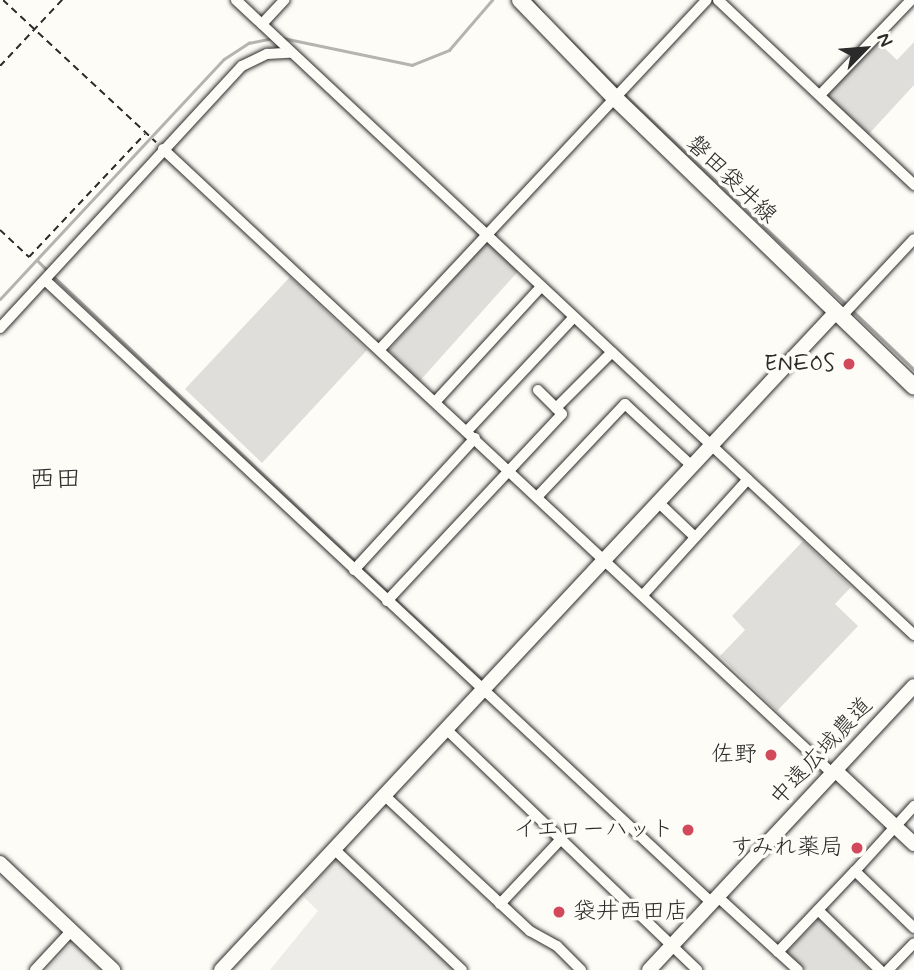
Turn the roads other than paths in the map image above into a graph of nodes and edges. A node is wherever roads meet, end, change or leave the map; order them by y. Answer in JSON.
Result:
{"nodes":[{"id":1,"x":236,"y":0,"type":"edge"},
{"id":2,"x":284,"y":0,"type":"edge"},
{"id":3,"x":520,"y":0,"type":"edge"},
{"id":4,"x":707,"y":0,"type":"edge"},
{"id":5,"x":718,"y":0,"type":"edge"},
{"id":6,"x":911,"y":0,"type":"edge"},
{"id":7,"x":262,"y":24,"type":"junction"},
{"id":8,"x":289,"y":53,"type":"junction"},
{"id":9,"x":820,"y":95,"type":"junction"},
{"id":10,"x":616,"y":99,"type":"junction"},
{"id":11,"x":163,"y":149,"type":"junction"},
{"id":12,"x":914,"y":186,"type":"edge"},
{"id":13,"x":487,"y":236,"type":"junction"},
{"id":14,"x":914,"y":239,"type":"edge"},
{"id":15,"x":45,"y":280,"type":"junction"},
{"id":16,"x":541,"y":287,"type":"junction"},
{"id":17,"x":837,"y":315,"type":"junction"},
{"id":18,"x":574,"y":317,"type":"junction"},
{"id":19,"x":0,"y":328,"type":"edge"},
{"id":20,"x":380,"y":349,"type":"junction"},
{"id":21,"x":612,"y":352,"type":"junction"},
{"id":22,"x":914,"y":387,"type":"edge"},
{"id":23,"x":538,"y":390,"type":"dead end"},
{"id":24,"x":436,"y":401,"type":"junction"},
{"id":25,"x":556,"y":408,"type":"junction"},
{"id":26,"x":471,"y":435,"type":"junction"},
{"id":27,"x":712,"y":444,"type":"junction"},
{"id":28,"x":692,"y":466,"type":"junction"},
{"id":29,"x":508,"y":469,"type":"junction"},
{"id":30,"x":748,"y":479,"type":"junction"},
{"id":31,"x":537,"y":496,"type":"junction"},
{"id":32,"x":658,"y":502,"type":"junction"},
{"id":33,"x":695,"y":537,"type":"junction"},
{"id":34,"x":604,"y":559,"type":"junction"},
{"id":35,"x":358,"y":566,"type":"junction"},
{"id":36,"x":643,"y":596,"type":"junction"},
{"id":37,"x":391,"y":597,"type":"junction"},
{"id":38,"x":914,"y":635,"type":"edge"},
{"id":39,"x":914,"y":686,"type":"edge"},
{"id":40,"x":484,"y":688,"type":"junction"},
{"id":41,"x":446,"y":729,"type":"junction"},
{"id":42,"x":834,"y":773,"type":"junction"},
{"id":43,"x":384,"y":795,"type":"junction"},
{"id":44,"x":914,"y":806,"type":"edge"},
{"id":45,"x":895,"y":826,"type":"junction"},
{"id":46,"x":561,"y":839,"type":"junction"},
{"id":47,"x":914,"y":844,"type":"edge"},
{"id":48,"x":334,"y":849,"type":"junction"},
{"id":49,"x":0,"y":863,"type":"edge"},
{"id":50,"x":855,"y":871,"type":"junction"},
{"id":51,"x":715,"y":900,"type":"junction"},
{"id":52,"x":500,"y":904,"type":"junction"},
{"id":53,"x":818,"y":910,"type":"junction"},
{"id":54,"x":914,"y":928,"type":"edge"},
{"id":55,"x":72,"y":930,"type":"junction"},
{"id":56,"x":914,"y":943,"type":"edge"},
{"id":57,"x":672,"y":946,"type":"junction"},
{"id":58,"x":778,"y":952,"type":"junction"},
{"id":59,"x":35,"y":970,"type":"edge"},
{"id":60,"x":113,"y":970,"type":"edge"},
{"id":61,"x":221,"y":970,"type":"edge"},
{"id":62,"x":462,"y":970,"type":"edge"},
{"id":63,"x":582,"y":970,"type":"edge"},
{"id":64,"x":649,"y":970,"type":"edge"},
{"id":65,"x":697,"y":970,"type":"edge"},
{"id":66,"x":798,"y":970,"type":"edge"},
{"id":67,"x":880,"y":970,"type":"edge"},
{"id":68,"x":888,"y":970,"type":"edge"}],
"edges":[{"from":1,"to":7,"type":"street"},
{"from":2,"to":7,"type":"street"},
{"from":3,"to":10,"type":"main road","name":"磐田袋井線"},
{"from":4,"to":10,"type":"street"},
{"from":5,"to":9,"type":"street"},
{"from":6,"to":9,"type":"street"},
{"from":7,"to":8,"type":"street"},
{"from":8,"to":11,"type":"street"},
{"from":8,"to":13,"type":"street"},
{"from":9,"to":12,"type":"street"},
{"from":10,"to":13,"type":"street"},
{"from":10,"to":17,"type":"main road","name":"磐田袋井線"},
{"from":11,"to":15,"type":"street"},
{"from":11,"to":20,"type":"street"},
{"from":13,"to":16,"type":"street"},
{"from":13,"to":20,"type":"street"},
{"from":14,"to":17,"type":"street"},
{"from":15,"to":19,"type":"street"},
{"from":15,"to":35,"type":"street"},
{"from":16,"to":18,"type":"street"},
{"from":16,"to":24,"type":"street"},
{"from":17,"to":22,"type":"main road","name":"磐田袋井線"},
{"from":17,"to":27,"type":"street"},
{"from":18,"to":21,"type":"street"},
{"from":18,"to":26,"type":"street"},
{"from":20,"to":24,"type":"street"},
{"from":21,"to":25,"type":"street"},
{"from":21,"to":27,"type":"street"},
{"from":23,"to":25,"type":"street"},
{"from":24,"to":26,"type":"street"},
{"from":25,"to":29,"type":"street"},
{"from":26,"to":29,"type":"street"},
{"from":26,"to":35,"type":"street"},
{"from":27,"to":28,"type":"street"},
{"from":27,"to":30,"type":"street"},
{"from":28,"to":31,"type":"street"},
{"from":28,"to":32,"type":"street"},
{"from":29,"to":31,"type":"street"},
{"from":29,"to":37,"type":"street"},
{"from":30,"to":33,"type":"street"},
{"from":30,"to":38,"type":"street"},
{"from":31,"to":34,"type":"street"},
{"from":32,"to":33,"type":"street"},
{"from":32,"to":34,"type":"street"},
{"from":33,"to":36,"type":"street"},
{"from":34,"to":36,"type":"street"},
{"from":34,"to":40,"type":"street"},
{"from":35,"to":37,"type":"street"},
{"from":36,"to":42,"type":"street"},
{"from":37,"to":40,"type":"street"},
{"from":39,"to":42,"type":"street","name":"中遠広域農道"},
{"from":40,"to":41,"type":"street"},
{"from":40,"to":51,"type":"street"},
{"from":41,"to":43,"type":"street"},
{"from":41,"to":46,"type":"street"},
{"from":42,"to":45,"type":"street"},
{"from":42,"to":51,"type":"street","name":"中遠広域農道"},
{"from":43,"to":48,"type":"street"},
{"from":43,"to":52,"type":"street"},
{"from":44,"to":45,"type":"street"},
{"from":45,"to":47,"type":"street"},
{"from":45,"to":50,"type":"street"},
{"from":46,"to":52,"type":"street"},
{"from":46,"to":57,"type":"street"},
{"from":48,"to":61,"type":"street"},
{"from":48,"to":62,"type":"street"},
{"from":49,"to":55,"type":"street"},
{"from":50,"to":53,"type":"street"},
{"from":50,"to":54,"type":"street"},
{"from":51,"to":57,"type":"street","name":"中遠広域農道"},
{"from":51,"to":58,"type":"street"},
{"from":52,"to":63,"type":"street"},
{"from":53,"to":58,"type":"street"},
{"from":53,"to":67,"type":"street"},
{"from":55,"to":59,"type":"street"},
{"from":55,"to":60,"type":"street"},
{"from":56,"to":68,"type":"street"},
{"from":57,"to":64,"type":"street","name":"中遠広域農道"},
{"from":57,"to":65,"type":"street"},
{"from":58,"to":66,"type":"street"}]}
